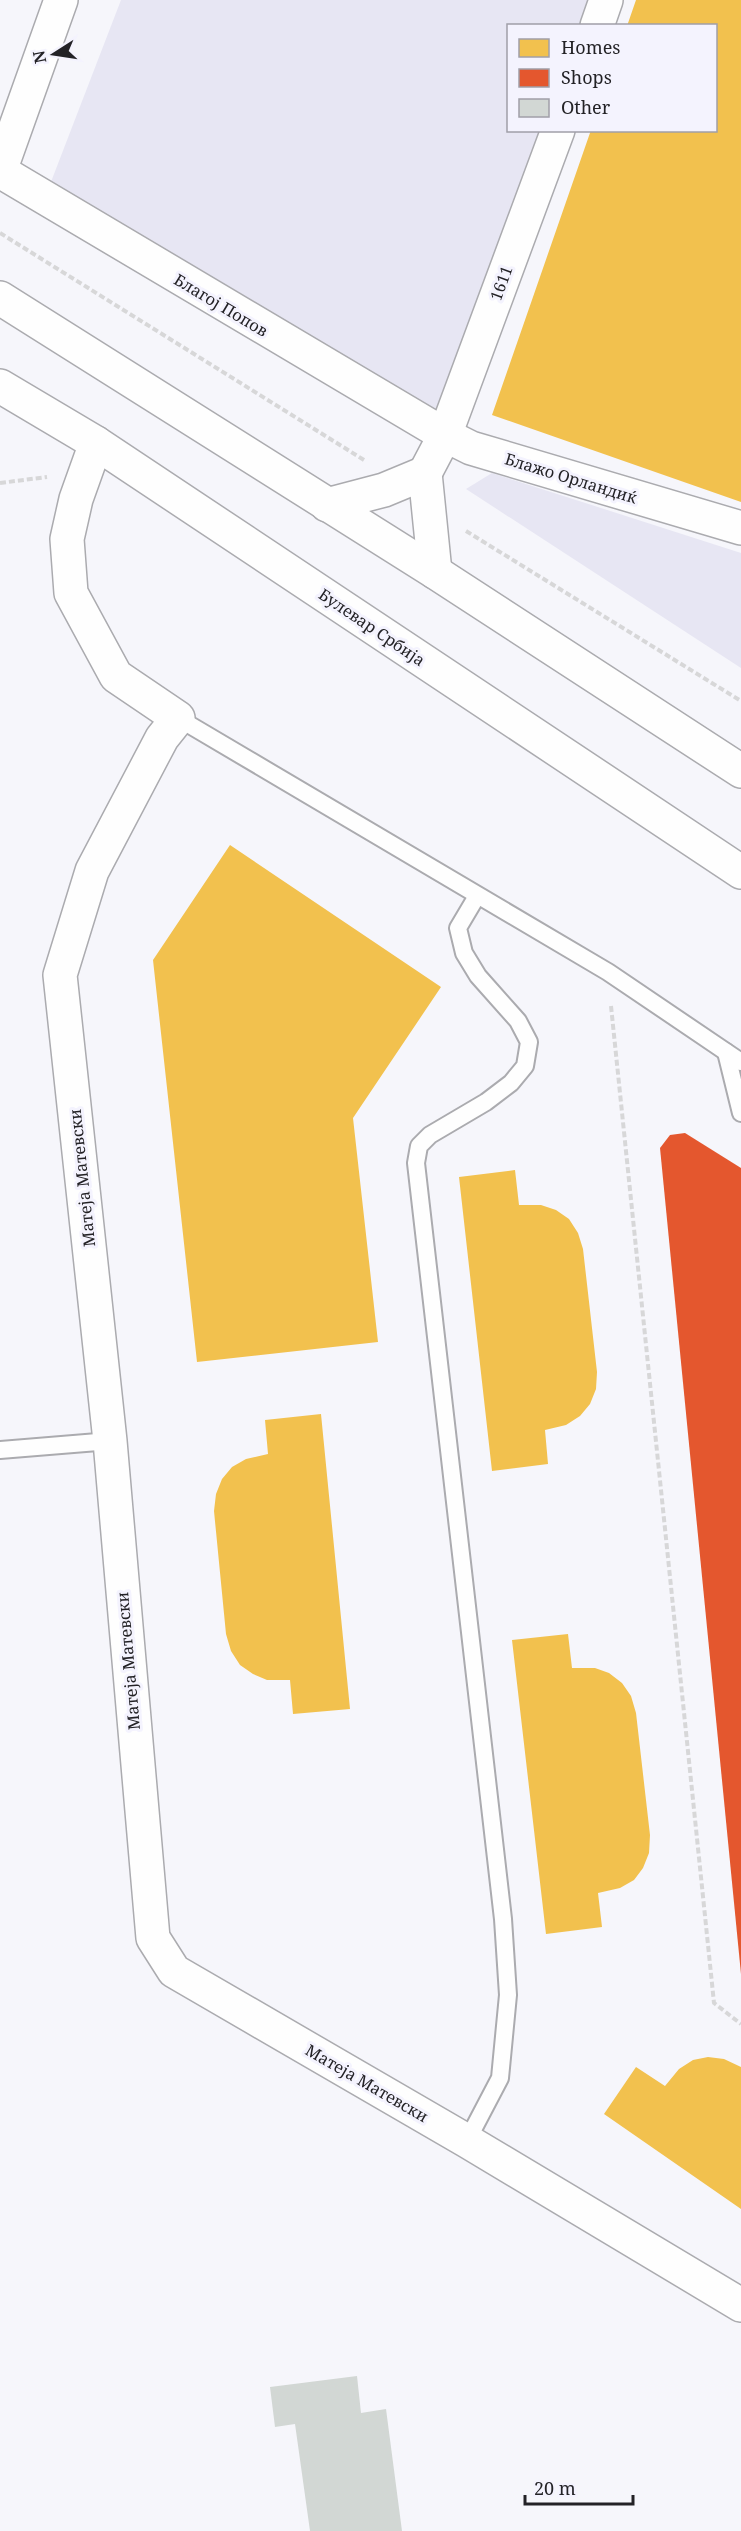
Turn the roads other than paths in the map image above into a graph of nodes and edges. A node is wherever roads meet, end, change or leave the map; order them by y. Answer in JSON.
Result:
{"nodes":[{"id":1,"x":61,"y":0,"type":"edge"},
{"id":2,"x":606,"y":0,"type":"edge"},
{"id":3,"x":598,"y":24,"type":"edge"},
{"id":4,"x":557,"y":132,"type":"edge"},
{"id":5,"x":0,"y":171,"type":"edge"},
{"id":6,"x":0,"y":298,"type":"edge"},
{"id":7,"x":0,"y":386,"type":"edge"},
{"id":8,"x":445,"y":435,"type":"junction"},
{"id":9,"x":91,"y":457,"type":"junction"},
{"id":10,"x":425,"y":474,"type":"junction"},
{"id":11,"x":327,"y":505,"type":"junction"},
{"id":12,"x":741,"y":528,"type":"edge"},
{"id":13,"x":435,"y":572,"type":"junction"},
{"id":14,"x":178,"y":718,"type":"junction"},
{"id":15,"x":741,"y":771,"type":"edge"},
{"id":16,"x":741,"y":872,"type":"edge"},
{"id":17,"x":477,"y":896,"type":"junction"},
{"id":18,"x":726,"y":1052,"type":"junction"},
{"id":19,"x":741,"y":1062,"type":"edge"},
{"id":20,"x":741,"y":1113,"type":"edge"},
{"id":21,"x":110,"y":1441,"type":"junction"},
{"id":22,"x":0,"y":1450,"type":"edge"},
{"id":23,"x":467,"y":2141,"type":"junction"},
{"id":24,"x":741,"y":2305,"type":"edge"}],
"edges":[{"from":1,"to":5,"type":"street","name":"Благој Попов"},
{"from":2,"to":3,"type":"street"},
{"from":4,"to":8,"type":"street","name":"1611"},
{"from":5,"to":8,"type":"street","name":"Благој Попов"},
{"from":6,"to":11,"type":"street"},
{"from":7,"to":9,"type":"street","name":"Булевар Србија"},
{"from":8,"to":10,"type":"street"},
{"from":8,"to":12,"type":"street","name":"Блажо Орландиќ"},
{"from":9,"to":14,"type":"street"},
{"from":9,"to":16,"type":"street","name":"Булевар Србија"},
{"from":10,"to":11,"type":"street"},
{"from":10,"to":13,"type":"street"},
{"from":11,"to":13,"type":"street"},
{"from":13,"to":15,"type":"street"},
{"from":14,"to":17,"type":"lane"},
{"from":14,"to":21,"type":"street","name":"Матеја Матевски"},
{"from":17,"to":18,"type":"lane"},
{"from":17,"to":23,"type":"lane"},
{"from":18,"to":19,"type":"lane"},
{"from":18,"to":20,"type":"lane"},
{"from":21,"to":22,"type":"lane"},
{"from":21,"to":23,"type":"street","name":"Матеја Матевски"},
{"from":23,"to":24,"type":"street","name":"Матеја Матевски"}]}
